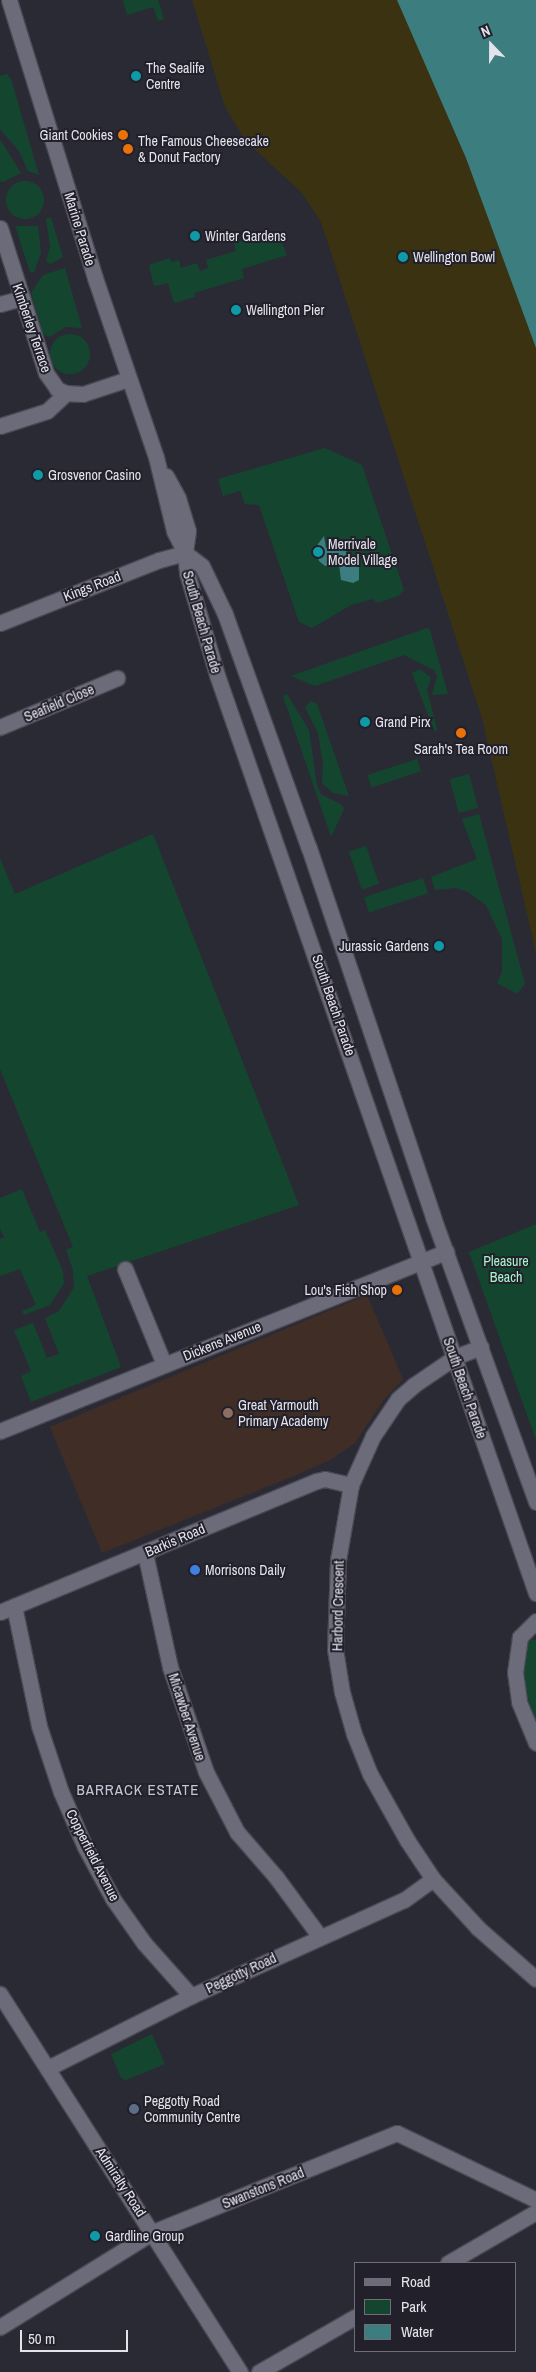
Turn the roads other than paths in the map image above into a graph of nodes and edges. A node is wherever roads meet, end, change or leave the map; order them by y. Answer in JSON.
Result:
{"nodes":[{"id":1,"x":9,"y":0,"type":"edge"},
{"id":2,"x":0,"y":228,"type":"edge"},
{"id":3,"x":22,"y":298,"type":"junction"},
{"id":4,"x":0,"y":304,"type":"edge"},
{"id":5,"x":128,"y":379,"type":"junction"},
{"id":6,"x":66,"y":393,"type":"junction"},
{"id":7,"x":0,"y":426,"type":"edge"},
{"id":8,"x":185,"y":553,"type":"junction"},
{"id":9,"x":0,"y":623,"type":"edge"},
{"id":10,"x":117,"y":678,"type":"dead end"},
{"id":11,"x":0,"y":728,"type":"edge"},
{"id":12,"x":446,"y":1252,"type":"junction"},
{"id":13,"x":421,"y":1261,"type":"junction"},
{"id":14,"x":125,"y":1269,"type":"dead end"},
{"id":15,"x":481,"y":1347,"type":"junction"},
{"id":16,"x":455,"y":1356,"type":"junction"},
{"id":17,"x":164,"y":1364,"type":"junction"},
{"id":18,"x":0,"y":1431,"type":"edge"},
{"id":19,"x":351,"y":1485,"type":"junction"},
{"id":20,"x":536,"y":1502,"type":"edge"},
{"id":21,"x":145,"y":1553,"type":"junction"},
{"id":22,"x":536,"y":1593,"type":"edge"},
{"id":23,"x":7,"y":1609,"type":"edge"},
{"id":24,"x":536,"y":1621,"type":"edge"},
{"id":25,"x":536,"y":1743,"type":"edge"},
{"id":26,"x":433,"y":1879,"type":"junction"},
{"id":27,"x":320,"y":1937,"type":"junction"},
{"id":28,"x":536,"y":1979,"type":"edge"},
{"id":29,"x":0,"y":1994,"type":"edge"},
{"id":30,"x":192,"y":1996,"type":"junction"},
{"id":31,"x":48,"y":2068,"type":"junction"},
{"id":32,"x":536,"y":2200,"type":"edge"},
{"id":33,"x":536,"y":2212,"type":"edge"},
{"id":34,"x":153,"y":2232,"type":"junction"},
{"id":35,"x":450,"y":2262,"type":"edge"},
{"id":36,"x":354,"y":2318,"type":"edge"},
{"id":37,"x":0,"y":2326,"type":"edge"},
{"id":38,"x":240,"y":2372,"type":"edge"},
{"id":39,"x":259,"y":2372,"type":"edge"}],
"edges":[{"from":1,"to":5,"type":"street","name":"Marine Parade"},
{"from":2,"to":3,"type":"street","name":"Kimberley Terrace"},
{"from":3,"to":4,"type":"street"},
{"from":3,"to":6,"type":"street","name":"Kimberley Terrace"},
{"from":5,"to":6,"type":"street"},
{"from":5,"to":8,"type":"street","name":"Marine Parade"},
{"from":6,"to":7,"type":"street"},
{"from":8,"to":9,"type":"street","name":"Kings Road"},
{"from":8,"to":12,"type":"street","name":"South Beach Parade"},
{"from":8,"to":13,"type":"street","name":"South Beach Parade"},
{"from":10,"to":11,"type":"street","name":"Seafield Close"},
{"from":12,"to":13,"type":"street","name":"Dickens Avenue"},
{"from":12,"to":15,"type":"street","name":"South Beach Parade"},
{"from":13,"to":16,"type":"street","name":"South Beach Parade"},
{"from":13,"to":17,"type":"street","name":"Dickens Avenue"},
{"from":14,"to":17,"type":"street"},
{"from":15,"to":16,"type":"street","name":"Harbord Crescent"},
{"from":15,"to":20,"type":"street","name":"South Beach Parade"},
{"from":16,"to":19,"type":"street","name":"Harbord Crescent"},
{"from":16,"to":22,"type":"street","name":"South Beach Parade"},
{"from":17,"to":18,"type":"street","name":"Dickens Avenue"},
{"from":19,"to":21,"type":"street","name":"Barkis Road"},
{"from":19,"to":26,"type":"street","name":"Harbord Crescent"},
{"from":21,"to":23,"type":"street","name":"Barkis Road"},
{"from":21,"to":27,"type":"street","name":"Micawber Avenue"},
{"from":23,"to":30,"type":"street","name":"Copperfield Avenue"},
{"from":24,"to":25,"type":"street"},
{"from":26,"to":27,"type":"street","name":"Peggotty Road"},
{"from":26,"to":28,"type":"street","name":"Harbord Crescent"},
{"from":27,"to":30,"type":"street","name":"Peggotty Road"},
{"from":29,"to":31,"type":"street","name":"Admiralty Road"},
{"from":30,"to":31,"type":"street","name":"Peggotty Road"},
{"from":31,"to":34,"type":"street","name":"Admiralty Road"},
{"from":32,"to":34,"type":"street","name":"Swanstons Road"},
{"from":33,"to":35,"type":"street"},
{"from":34,"to":37,"type":"street","name":"Swanstons Road"},
{"from":34,"to":38,"type":"street","name":"Admiralty Road"},
{"from":36,"to":39,"type":"street"}]}
